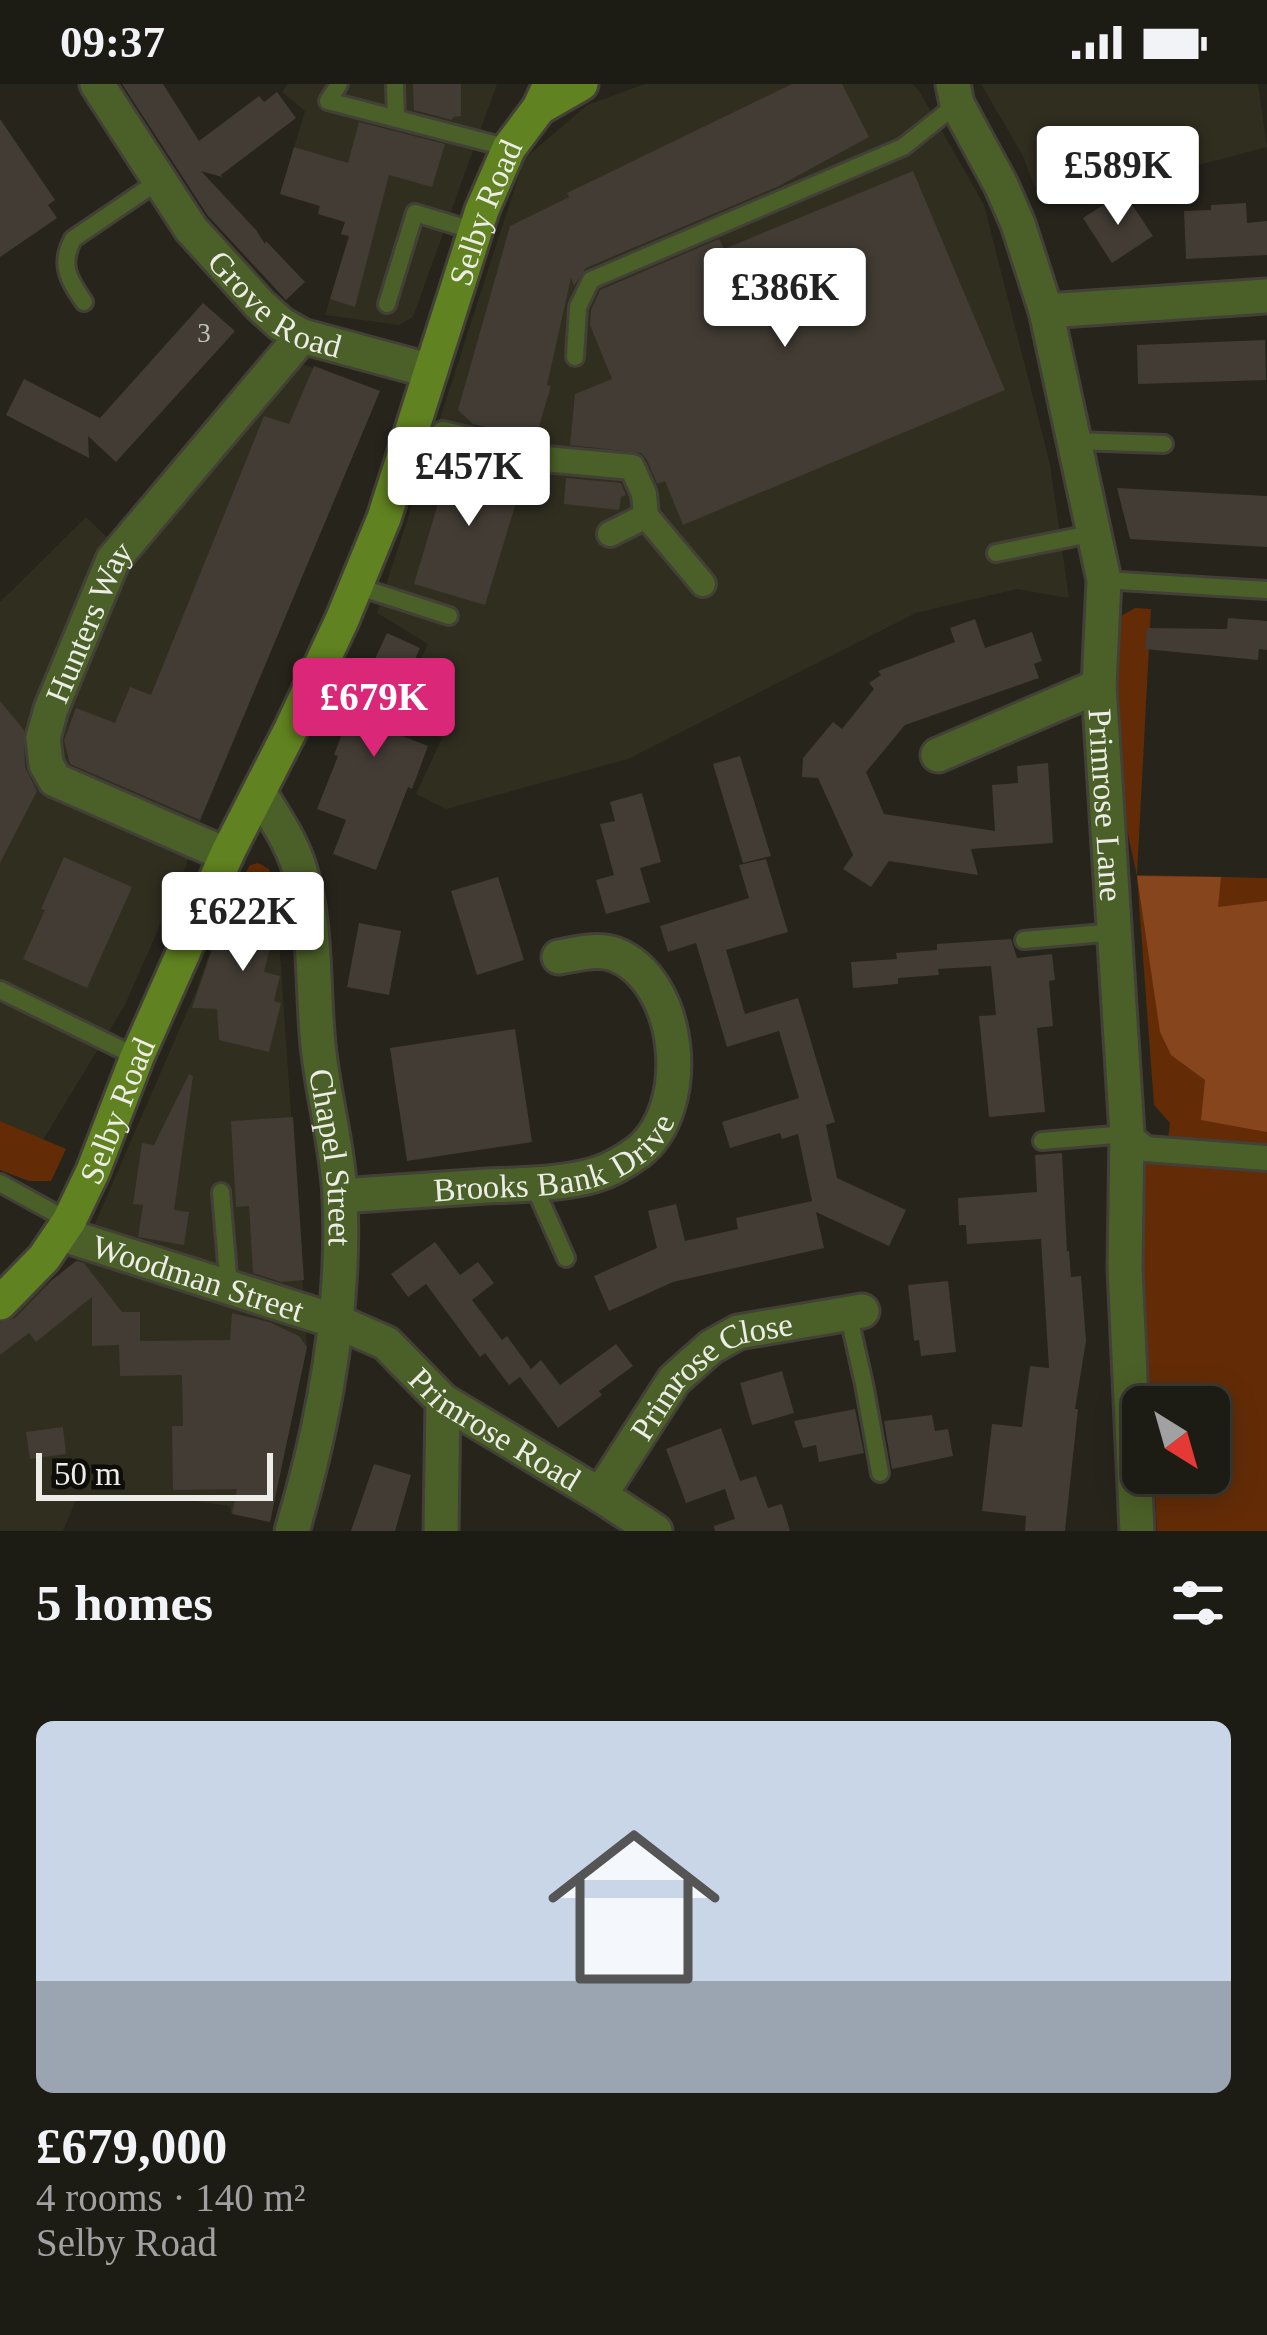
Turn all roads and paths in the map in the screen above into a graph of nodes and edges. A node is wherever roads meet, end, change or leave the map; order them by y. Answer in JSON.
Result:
{"nodes":[{"id":1,"x":97,"y":84,"type":"edge"},
{"id":2,"x":339,"y":84,"type":"edge"},
{"id":3,"x":395,"y":84,"type":"edge"},
{"id":4,"x":581,"y":84,"type":"edge"},
{"id":5,"x":948,"y":91,"type":"edge"},
{"id":6,"x":541,"y":92,"type":"edge"},
{"id":7,"x":396,"y":118,"type":"junction"},
{"id":8,"x":509,"y":148,"type":"junction"},
{"id":9,"x":160,"y":180,"type":"junction"},
{"id":10,"x":475,"y":231,"type":"junction"},
{"id":11,"x":1267,"y":296,"type":"edge"},
{"id":12,"x":84,"y":302,"type":"dead end"},
{"id":13,"x":387,"y":304,"type":"dead end"},
{"id":14,"x":1046,"y":311,"type":"junction"},
{"id":15,"x":302,"y":336,"type":"junction"},
{"id":16,"x":575,"y":357,"type":"dead end"},
{"id":17,"x":431,"y":371,"type":"junction"},
{"id":18,"x":443,"y":434,"type":"dead end"},
{"id":19,"x":1074,"y":441,"type":"junction"},
{"id":20,"x":1164,"y":444,"type":"dead end"},
{"id":21,"x":646,"y":516,"type":"junction"},
{"id":22,"x":1096,"y":533,"type":"junction"},
{"id":23,"x":610,"y":534,"type":"dead end"},
{"id":24,"x":995,"y":554,"type":"dead end"},
{"id":25,"x":1104,"y":580,"type":"junction"},
{"id":26,"x":703,"y":584,"type":"dead end"},
{"id":27,"x":356,"y":586,"type":"junction"},
{"id":28,"x":1267,"y":590,"type":"edge"},
{"id":29,"x":448,"y":616,"type":"dead end"},
{"id":30,"x":1099,"y":686,"type":"junction"},
{"id":31,"x":938,"y":754,"type":"dead end"},
{"id":32,"x":259,"y":792,"type":"junction"},
{"id":33,"x":227,"y":854,"type":"junction"},
{"id":34,"x":1115,"y":932,"type":"junction"},
{"id":35,"x":1024,"y":940,"type":"dead end"},
{"id":36,"x":560,"y":957,"type":"dead end"},
{"id":37,"x":0,"y":990,"type":"edge"},
{"id":38,"x":137,"y":1058,"type":"junction"},
{"id":39,"x":1127,"y":1134,"type":"junction"},
{"id":40,"x":1042,"y":1142,"type":"dead end"},
{"id":41,"x":1267,"y":1158,"type":"edge"},
{"id":42,"x":0,"y":1183,"type":"edge"},
{"id":43,"x":533,"y":1184,"type":"junction"},
{"id":44,"x":221,"y":1192,"type":"dead end"},
{"id":45,"x":340,"y":1196,"type":"junction"},
{"id":46,"x":65,"y":1228,"type":"junction"},
{"id":47,"x":566,"y":1258,"type":"dead end"},
{"id":48,"x":229,"y":1289,"type":"junction"},
{"id":49,"x":0,"y":1303,"type":"edge"},
{"id":50,"x":855,"y":1312,"type":"joint"},
{"id":51,"x":338,"y":1322,"type":"junction"},
{"id":52,"x":443,"y":1401,"type":"junction"},
{"id":53,"x":880,"y":1473,"type":"dead end"},
{"id":54,"x":600,"y":1495,"type":"junction"},
{"id":55,"x":292,"y":1531,"type":"edge"},
{"id":56,"x":441,"y":1531,"type":"edge"},
{"id":57,"x":655,"y":1531,"type":"edge"},
{"id":58,"x":1137,"y":1531,"type":"edge"}],
"edges":[{"from":1,"to":9,"type":"street","name":"Grove Road"},
{"from":2,"to":7,"type":"lane"},
{"from":3,"to":7,"type":"lane"},
{"from":4,"to":6,"type":"main road","name":"Selby Road"},
{"from":5,"to":14,"type":"street","name":"Primrose Lane"},
{"from":5,"to":16,"type":"lane"},
{"from":6,"to":8,"type":"main road","name":"Selby Road"},
{"from":7,"to":8,"type":"lane"},
{"from":8,"to":10,"type":"main road","name":"Selby Road"},
{"from":9,"to":12,"type":"lane"},
{"from":9,"to":15,"type":"street","name":"Grove Road"},
{"from":10,"to":13,"type":"lane"},
{"from":10,"to":17,"type":"main road","name":"Selby Road"},
{"from":11,"to":14,"type":"street"},
{"from":14,"to":19,"type":"street","name":"Primrose Lane"},
{"from":15,"to":17,"type":"street","name":"Grove Road"},
{"from":15,"to":33,"type":"street","name":"Hunters Way"},
{"from":17,"to":27,"type":"main road","name":"Selby Road"},
{"from":18,"to":21,"type":"street"},
{"from":19,"to":20,"type":"lane"},
{"from":19,"to":22,"type":"street","name":"Primrose Lane"},
{"from":21,"to":23,"type":"street"},
{"from":21,"to":26,"type":"street"},
{"from":22,"to":24,"type":"lane"},
{"from":22,"to":25,"type":"street","name":"Primrose Lane"},
{"from":25,"to":28,"type":"lane"},
{"from":25,"to":30,"type":"street","name":"Primrose Lane"},
{"from":27,"to":29,"type":"lane"},
{"from":27,"to":32,"type":"main road","name":"Selby Road"},
{"from":30,"to":31,"type":"street"},
{"from":30,"to":34,"type":"street","name":"Primrose Lane"},
{"from":32,"to":33,"type":"main road","name":"Selby Road"},
{"from":32,"to":45,"type":"street","name":"Chapel Street"},
{"from":33,"to":38,"type":"main road","name":"Selby Road"},
{"from":34,"to":35,"type":"lane"},
{"from":34,"to":39,"type":"street","name":"Primrose Lane"},
{"from":36,"to":43,"type":"street","name":"Brooks Bank Drive"},
{"from":37,"to":38,"type":"lane"},
{"from":38,"to":46,"type":"main road","name":"Selby Road"},
{"from":39,"to":40,"type":"lane"},
{"from":39,"to":41,"type":"street"},
{"from":39,"to":58,"type":"street","name":"Primrose Lane"},
{"from":42,"to":46,"type":"lane"},
{"from":43,"to":45,"type":"street","name":"Brooks Bank Drive"},
{"from":43,"to":47,"type":"lane"},
{"from":44,"to":48,"type":"lane"},
{"from":45,"to":51,"type":"street","name":"Chapel Street"},
{"from":46,"to":48,"type":"street","name":"Woodman Street"},
{"from":46,"to":49,"type":"main road","name":"Selby Road"},
{"from":48,"to":51,"type":"street","name":"Woodman Street"},
{"from":50,"to":53,"type":"lane"},
{"from":50,"to":54,"type":"street","name":"Primrose Close"},
{"from":51,"to":52,"type":"street","name":"Primrose Road"},
{"from":51,"to":55,"type":"street","name":"Chapel Street"},
{"from":52,"to":54,"type":"street","name":"Primrose Road"},
{"from":52,"to":56,"type":"street"},
{"from":54,"to":57,"type":"street","name":"Primrose Road"}]}
